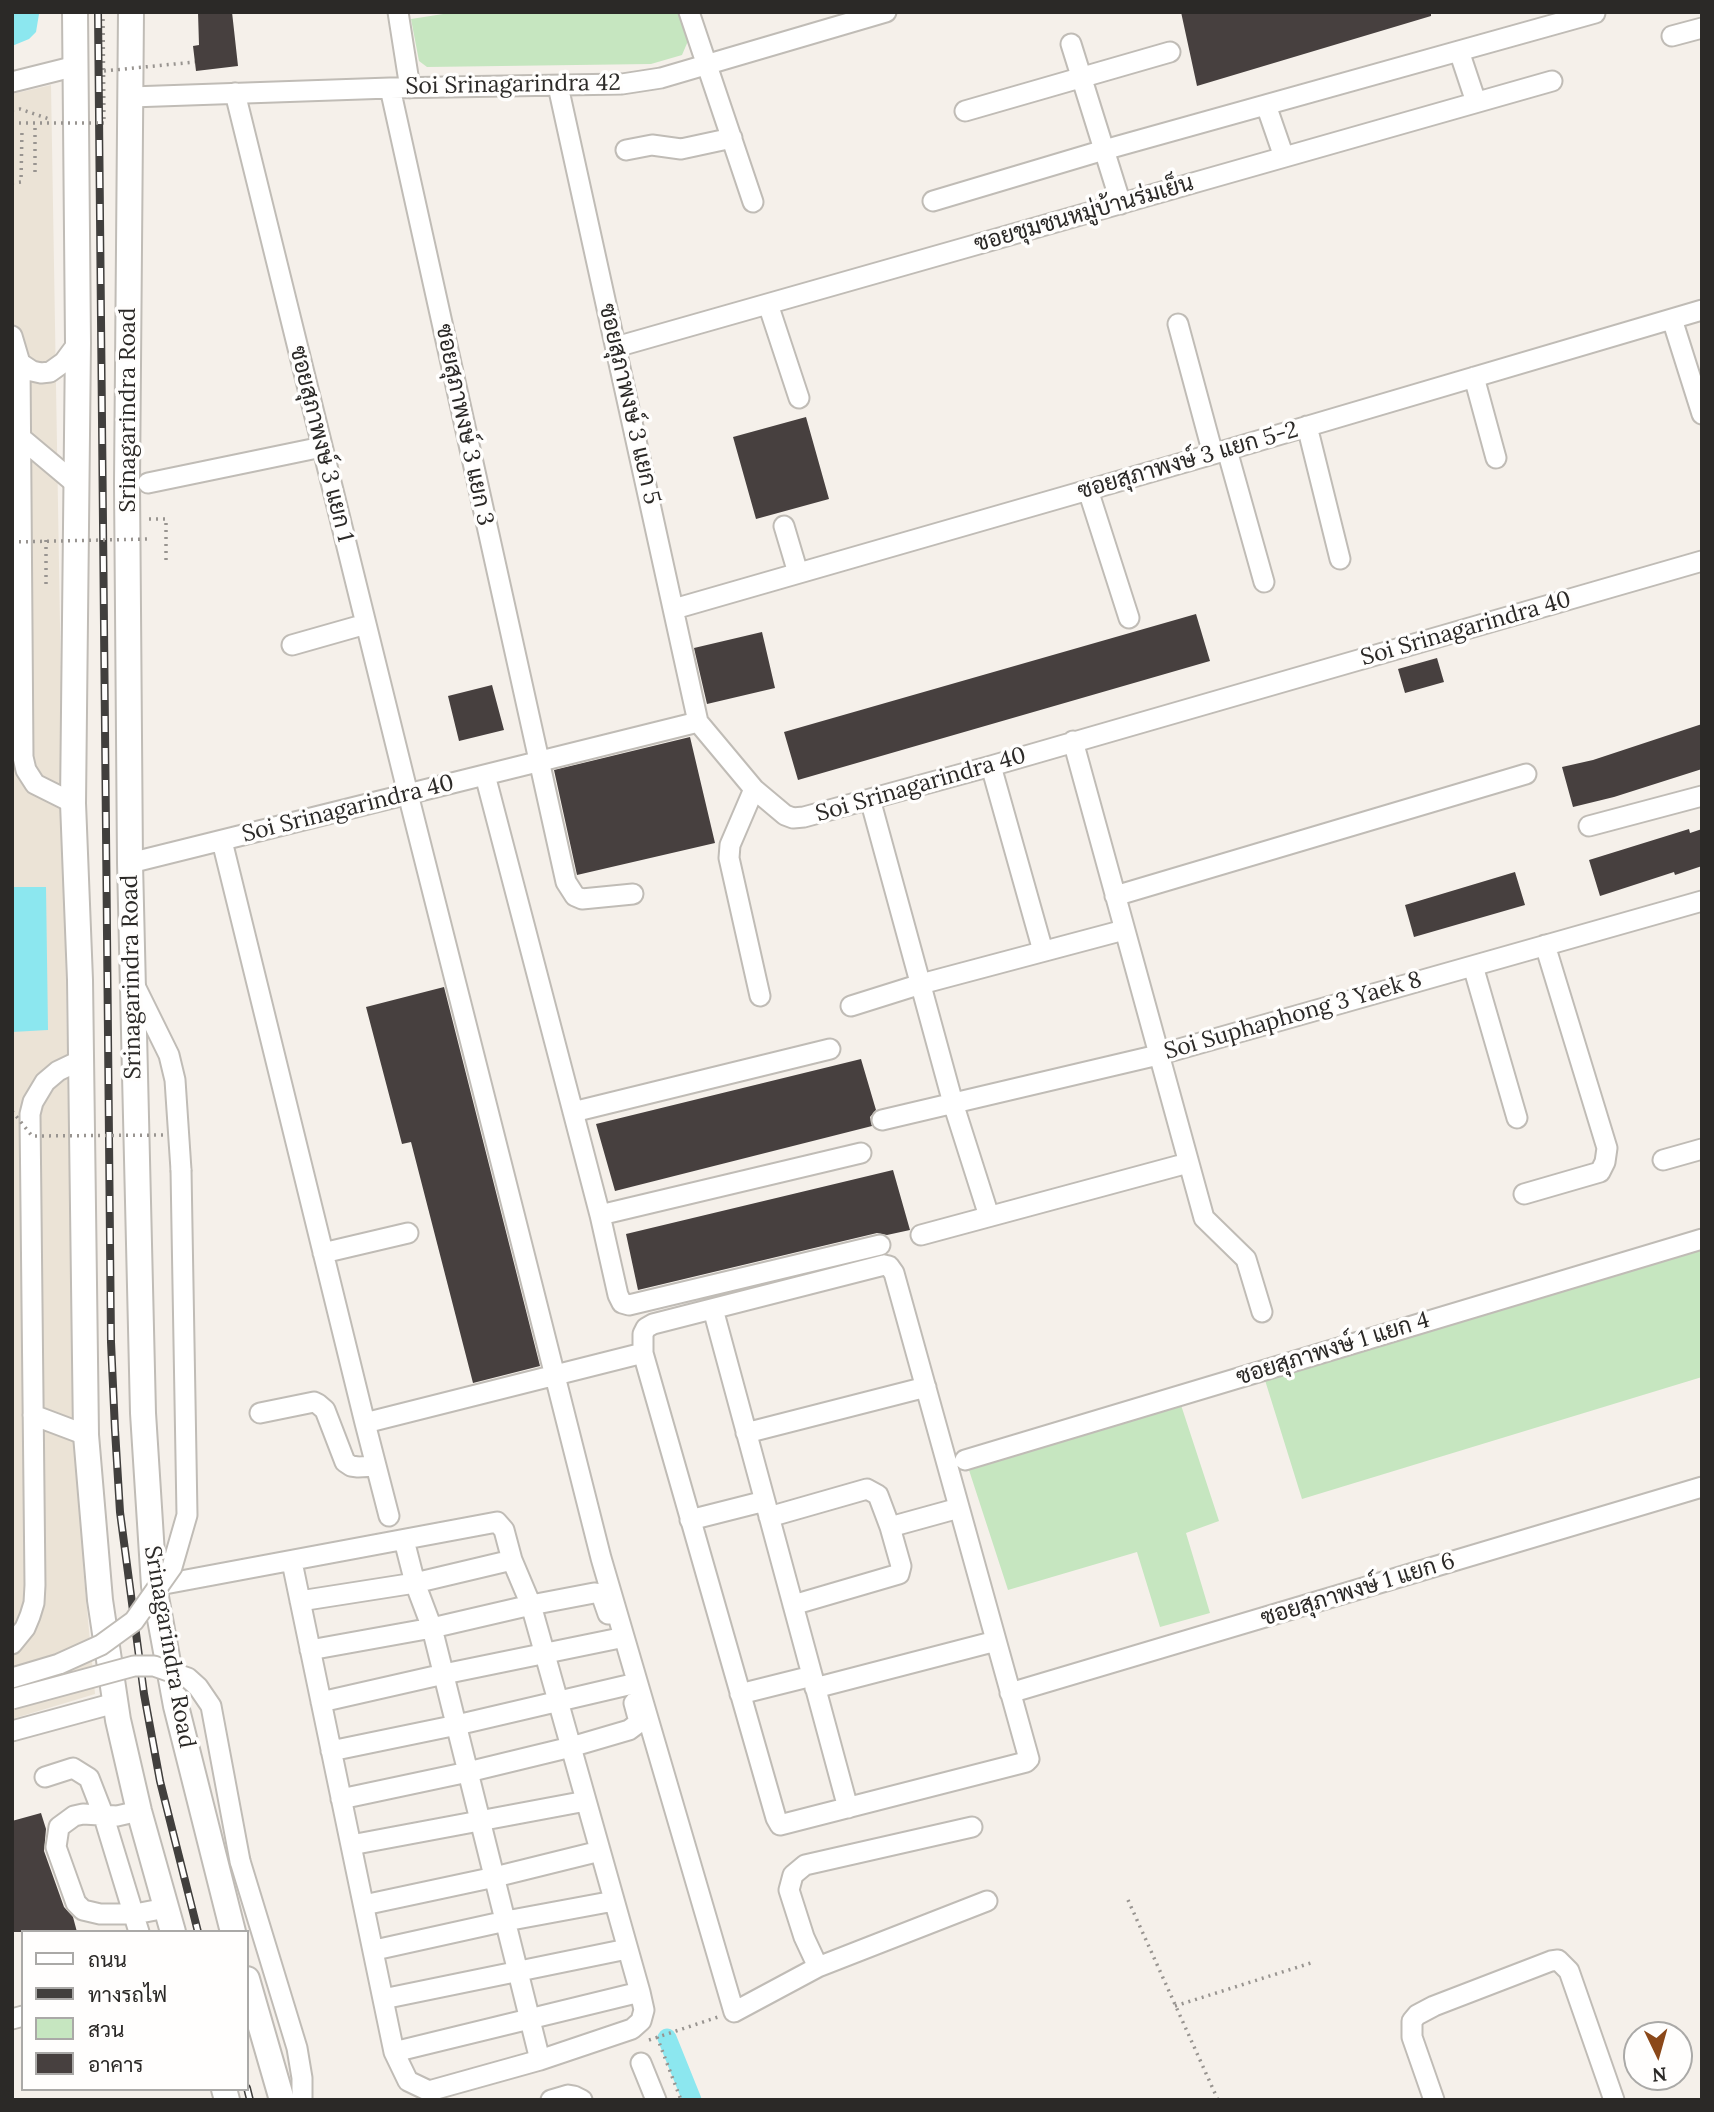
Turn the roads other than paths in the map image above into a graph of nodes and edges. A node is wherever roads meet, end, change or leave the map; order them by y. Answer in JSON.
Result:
{"nodes":[{"id":1,"x":75,"y":12,"type":"edge"},
{"id":2,"x":131,"y":12,"type":"edge"},
{"id":3,"x":398,"y":12,"type":"edge"},
{"id":4,"x":689,"y":12,"type":"edge"},
{"id":5,"x":886,"y":12,"type":"edge"},
{"id":6,"x":1595,"y":12,"type":"edge"},
{"id":7,"x":1702,"y":28,"type":"edge"},
{"id":8,"x":1672,"y":36,"type":"dead end"},
{"id":9,"x":1071,"y":44,"type":"dead end"},
{"id":10,"x":1460,"y":51,"type":"junction"},
{"id":11,"x":1170,"y":52,"type":"dead end"},
{"id":12,"x":707,"y":64,"type":"junction"},
{"id":13,"x":76,"y":66,"type":"junction"},
{"id":14,"x":1081,"y":76,"type":"junction"},
{"id":15,"x":1552,"y":81,"type":"dead end"},
{"id":16,"x":12,"y":82,"type":"edge"},
{"id":17,"x":558,"y":86,"type":"junction"},
{"id":18,"x":400,"y":88,"type":"junction"},
{"id":19,"x":235,"y":93,"type":"junction"},
{"id":20,"x":131,"y":97,"type":"junction"},
{"id":21,"x":1476,"y":102,"type":"junction"},
{"id":22,"x":1266,"y":105,"type":"junction"},
{"id":23,"x":965,"y":111,"type":"dead end"},
{"id":24,"x":732,"y":138,"type":"junction"},
{"id":25,"x":625,"y":150,"type":"dead end"},
{"id":26,"x":1104,"y":150,"type":"junction"},
{"id":27,"x":1284,"y":157,"type":"junction"},
{"id":28,"x":933,"y":201,"type":"dead end"},
{"id":29,"x":754,"y":202,"type":"dead end"},
{"id":30,"x":1121,"y":204,"type":"junction"},
{"id":31,"x":768,"y":304,"type":"junction"},
{"id":32,"x":1702,"y":310,"type":"edge"},
{"id":33,"x":1672,"y":319,"type":"junction"},
{"id":34,"x":1178,"y":324,"type":"dead end"},
{"id":35,"x":12,"y":336,"type":"edge"},
{"id":36,"x":78,"y":343,"type":"junction"},
{"id":37,"x":616,"y":347,"type":"junction"},
{"id":38,"x":20,"y":363,"type":"junction"},
{"id":39,"x":1474,"y":377,"type":"junction"},
{"id":40,"x":799,"y":398,"type":"dead end"},
{"id":41,"x":1702,"y":414,"type":"edge"},
{"id":42,"x":1307,"y":426,"type":"junction"},
{"id":43,"x":20,"y":437,"type":"junction"},
{"id":44,"x":322,"y":447,"type":"junction"},
{"id":45,"x":1220,"y":452,"type":"junction"},
{"id":46,"x":1496,"y":458,"type":"dead end"},
{"id":47,"x":148,"y":483,"type":"dead end"},
{"id":48,"x":76,"y":484,"type":"junction"},
{"id":49,"x":1088,"y":490,"type":"junction"},
{"id":50,"x":784,"y":526,"type":"dead end"},
{"id":51,"x":1340,"y":559,"type":"dead end"},
{"id":52,"x":1702,"y":561,"type":"edge"},
{"id":53,"x":798,"y":573,"type":"junction"},
{"id":54,"x":1264,"y":582,"type":"dead end"},
{"id":55,"x":674,"y":609,"type":"junction"},
{"id":56,"x":1129,"y":618,"type":"dead end"},
{"id":57,"x":366,"y":624,"type":"junction"},
{"id":58,"x":292,"y":645,"type":"dead end"},
{"id":59,"x":698,"y":722,"type":"junction"},
{"id":60,"x":1073,"y":741,"type":"junction"},
{"id":61,"x":539,"y":761,"type":"junction"},
{"id":62,"x":991,"y":766,"type":"junction"},
{"id":63,"x":1526,"y":774,"type":"dead end"},
{"id":64,"x":485,"y":775,"type":"junction"},
{"id":65,"x":754,"y":789,"type":"junction"},
{"id":66,"x":408,"y":794,"type":"junction"},
{"id":67,"x":1702,"y":796,"type":"edge"},
{"id":68,"x":870,"y":799,"type":"junction"},
{"id":69,"x":73,"y":803,"type":"junction"},
{"id":70,"x":1589,"y":827,"type":"dead end"},
{"id":71,"x":222,"y":841,"type":"junction"},
{"id":72,"x":130,"y":863,"type":"junction"},
{"id":73,"x":633,"y":894,"type":"dead end"},
{"id":74,"x":1115,"y":896,"type":"junction"},
{"id":75,"x":1702,"y":901,"type":"edge"},
{"id":76,"x":1124,"y":930,"type":"junction"},
{"id":77,"x":1545,"y":945,"type":"junction"},
{"id":78,"x":1043,"y":951,"type":"junction"},
{"id":79,"x":1473,"y":966,"type":"junction"},
{"id":80,"x":131,"y":977,"type":"junction"},
{"id":81,"x":921,"y":984,"type":"junction"},
{"id":82,"x":760,"y":996,"type":"dead end"},
{"id":83,"x":851,"y":1006,"type":"dead end"},
{"id":84,"x":830,"y":1049,"type":"dead end"},
{"id":85,"x":1158,"y":1055,"type":"junction"},
{"id":86,"x":80,"y":1060,"type":"junction"},
{"id":87,"x":954,"y":1103,"type":"junction"},
{"id":88,"x":573,"y":1112,"type":"junction"},
{"id":89,"x":1517,"y":1118,"type":"dead end"},
{"id":90,"x":882,"y":1120,"type":"dead end"},
{"id":91,"x":1702,"y":1149,"type":"edge"},
{"id":92,"x":861,"y":1153,"type":"dead end"},
{"id":93,"x":1663,"y":1160,"type":"dead end"},
{"id":94,"x":1188,"y":1163,"type":"junction"},
{"id":95,"x":1524,"y":1194,"type":"dead end"},
{"id":96,"x":600,"y":1215,"type":"junction"},
{"id":97,"x":989,"y":1216,"type":"junction"},
{"id":98,"x":408,"y":1233,"type":"dead end"},
{"id":99,"x":921,"y":1235,"type":"dead end"},
{"id":100,"x":1702,"y":1239,"type":"edge"},
{"id":101,"x":880,"y":1245,"type":"dead end"},
{"id":102,"x":323,"y":1253,"type":"junction"},
{"id":103,"x":713,"y":1309,"type":"junction"},
{"id":104,"x":1262,"y":1312,"type":"dead end"},
{"id":105,"x":643,"y":1353,"type":"junction"},
{"id":106,"x":555,"y":1374,"type":"junction"},
{"id":107,"x":926,"y":1387,"type":"junction"},
{"id":108,"x":260,"y":1413,"type":"dead end"},
{"id":109,"x":33,"y":1415,"type":"junction"},
{"id":110,"x":365,"y":1423,"type":"junction"},
{"id":111,"x":747,"y":1433,"type":"junction"},
{"id":112,"x":86,"y":1435,"type":"junction"},
{"id":113,"x":965,"y":1460,"type":"dead end"},
{"id":114,"x":376,"y":1466,"type":"junction"},
{"id":115,"x":1702,"y":1487,"type":"edge"},
{"id":116,"x":959,"y":1508,"type":"junction"},
{"id":117,"x":767,"y":1509,"type":"junction"},
{"id":118,"x":390,"y":1516,"type":"dead end"},
{"id":119,"x":690,"y":1520,"type":"junction"},
{"id":120,"x":890,"y":1527,"type":"junction"},
{"id":121,"x":404,"y":1540,"type":"junction"},
{"id":122,"x":512,"y":1560,"type":"junction"},
{"id":123,"x":292,"y":1562,"type":"junction"},
{"id":124,"x":415,"y":1583,"type":"junction"},
{"id":125,"x":154,"y":1586,"type":"junction"},
{"id":126,"x":300,"y":1601,"type":"junction"},
{"id":127,"x":531,"y":1605,"type":"junction"},
{"id":128,"x":793,"y":1605,"type":"junction"},
{"id":129,"x":432,"y":1629,"type":"junction"},
{"id":130,"x":615,"y":1639,"type":"junction"},
{"id":131,"x":996,"y":1640,"type":"junction"},
{"id":132,"x":12,"y":1644,"type":"edge"},
{"id":133,"x":310,"y":1650,"type":"junction"},
{"id":134,"x":545,"y":1655,"type":"junction"},
{"id":135,"x":444,"y":1674,"type":"junction"},
{"id":136,"x":12,"y":1678,"type":"edge"},
{"id":137,"x":814,"y":1682,"type":"junction"},
{"id":138,"x":628,"y":1685,"type":"junction"},
{"id":139,"x":1012,"y":1692,"type":"junction"},
{"id":140,"x":740,"y":1694,"type":"junction"},
{"id":141,"x":12,"y":1699,"type":"edge"},
{"id":142,"x":321,"y":1702,"type":"junction"},
{"id":143,"x":558,"y":1702,"type":"junction"},
{"id":144,"x":116,"y":1703,"type":"junction"},
{"id":145,"x":457,"y":1725,"type":"junction"},
{"id":146,"x":12,"y":1731,"type":"edge"},
{"id":147,"x":571,"y":1747,"type":"junction"},
{"id":148,"x":331,"y":1751,"type":"junction"},
{"id":149,"x":468,"y":1772,"type":"junction"},
{"id":150,"x":45,"y":1777,"type":"dead end"},
{"id":151,"x":341,"y":1799,"type":"junction"},
{"id":152,"x":586,"y":1801,"type":"junction"},
{"id":153,"x":848,"y":1808,"type":"junction"},
{"id":154,"x":139,"y":1811,"type":"junction"},
{"id":155,"x":103,"y":1814,"type":"junction"},
{"id":156,"x":480,"y":1820,"type":"junction"},
{"id":157,"x":972,"y":1827,"type":"dead end"},
{"id":158,"x":351,"y":1845,"type":"junction"},
{"id":159,"x":600,"y":1851,"type":"junction"},
{"id":160,"x":495,"y":1877,"type":"junction"},
{"id":161,"x":614,"y":1901,"type":"junction"},
{"id":162,"x":986,"y":1901,"type":"dead end"},
{"id":163,"x":364,"y":1905,"type":"junction"},
{"id":164,"x":166,"y":1908,"type":"junction"},
{"id":165,"x":506,"y":1921,"type":"junction"},
{"id":166,"x":137,"y":1923,"type":"edge"},
{"id":167,"x":172,"y":1930,"type":"edge"},
{"id":168,"x":232,"y":1930,"type":"edge"},
{"id":169,"x":374,"y":1950,"type":"junction"},
{"id":170,"x":627,"y":1950,"type":"junction"},
{"id":171,"x":818,"y":1967,"type":"junction"},
{"id":172,"x":518,"y":1970,"type":"junction"},
{"id":173,"x":248,"y":1982,"type":"edge"},
{"id":174,"x":639,"y":1992,"type":"junction"},
{"id":175,"x":383,"y":1999,"type":"junction"},
{"id":176,"x":531,"y":2020,"type":"junction"},
{"id":177,"x":394,"y":2052,"type":"junction"},
{"id":178,"x":540,"y":2060,"type":"junction"},
{"id":179,"x":641,"y":2063,"type":"dead end"},
{"id":180,"x":654,"y":2099,"type":"edge"},
{"id":181,"x":282,"y":2100,"type":"edge"},
{"id":182,"x":302,"y":2100,"type":"edge"},
{"id":183,"x":551,"y":2100,"type":"edge"},
{"id":184,"x":582,"y":2100,"type":"edge"},
{"id":185,"x":1434,"y":2100,"type":"edge"},
{"id":186,"x":1614,"y":2100,"type":"edge"}],
"edges":[{"from":1,"to":13,"type":"main road"},
{"from":2,"to":20,"type":"main road","name":"Srinagarindra Road"},
{"from":3,"to":18,"type":"street","name":"ซอยสุภาพงษ์ 3 แยก 3"},
{"from":4,"to":12,"type":"street"},
{"from":5,"to":12,"type":"street","name":"Soi Srinagarindra 42"},
{"from":6,"to":10,"type":"street"},
{"from":7,"to":8,"type":"street"},
{"from":9,"to":14,"type":"street"},
{"from":10,"to":21,"type":"street"},
{"from":10,"to":22,"type":"street"},
{"from":11,"to":14,"type":"street"},
{"from":12,"to":17,"type":"street","name":"Soi Srinagarindra 42"},
{"from":12,"to":24,"type":"street"},
{"from":13,"to":16,"type":"street"},
{"from":13,"to":36,"type":"main road"},
{"from":14,"to":23,"type":"street"},
{"from":14,"to":26,"type":"street"},
{"from":15,"to":21,"type":"street","name":"ซอยชุมชนหมู่บ้านร่มเย็น"},
{"from":17,"to":18,"type":"street","name":"Soi Srinagarindra 42"},
{"from":17,"to":37,"type":"street","name":"ซอยสุภาพงษ์ 3 แยก 5"},
{"from":18,"to":19,"type":"street","name":"Soi Srinagarindra 42"},
{"from":18,"to":61,"type":"street","name":"ซอยสุภาพงษ์ 3 แยก 3"},
{"from":19,"to":20,"type":"street","name":"Soi Srinagarindra 42"},
{"from":19,"to":44,"type":"street","name":"ซอยสุภาพงษ์ 3 แยก 1"},
{"from":20,"to":72,"type":"main road","name":"Srinagarindra Road"},
{"from":21,"to":27,"type":"street","name":"ซอยชุมชนหมู่บ้านร่มเย็น"},
{"from":22,"to":26,"type":"street"},
{"from":22,"to":27,"type":"street"},
{"from":24,"to":25,"type":"street"},
{"from":24,"to":29,"type":"street"},
{"from":26,"to":28,"type":"street"},
{"from":26,"to":30,"type":"street"},
{"from":27,"to":30,"type":"street","name":"ซอยชุมชนหมู่บ้านร่มเย็น"},
{"from":30,"to":31,"type":"street","name":"ซอยชุมชนหมู่บ้านร่มเย็น"},
{"from":31,"to":37,"type":"street","name":"ซอยชุมชนหมู่บ้านร่มเย็น"},
{"from":31,"to":40,"type":"street"},
{"from":32,"to":33,"type":"street","name":"ซอยสุภาพงษ์ 3 แยก 5-2"},
{"from":33,"to":39,"type":"street","name":"ซอยสุภาพงษ์ 3 แยก 5-2"},
{"from":33,"to":41,"type":"street"},
{"from":34,"to":45,"type":"street"},
{"from":35,"to":38,"type":"street"},
{"from":36,"to":38,"type":"street"},
{"from":36,"to":48,"type":"main road"},
{"from":37,"to":55,"type":"street","name":"ซอยสุภาพงษ์ 3 แยก 5"},
{"from":38,"to":43,"type":"street"},
{"from":39,"to":42,"type":"street","name":"ซอยสุภาพงษ์ 3 แยก 5-2"},
{"from":39,"to":46,"type":"street"},
{"from":42,"to":45,"type":"street","name":"ซอยสุภาพงษ์ 3 แยก 5-2"},
{"from":42,"to":51,"type":"street"},
{"from":43,"to":48,"type":"street"},
{"from":43,"to":69,"type":"street"},
{"from":44,"to":47,"type":"street"},
{"from":44,"to":57,"type":"street","name":"ซอยสุภาพงษ์ 3 แยก 1"},
{"from":45,"to":49,"type":"street","name":"ซอยสุภาพงษ์ 3 แยก 5-2"},
{"from":45,"to":54,"type":"street"},
{"from":48,"to":69,"type":"main road"},
{"from":49,"to":53,"type":"street","name":"ซอยสุภาพงษ์ 3 แยก 5-2"},
{"from":49,"to":56,"type":"street"},
{"from":50,"to":53,"type":"street"},
{"from":52,"to":60,"type":"street","name":"Soi Srinagarindra 40"},
{"from":53,"to":55,"type":"street","name":"ซอยสุภาพงษ์ 3 แยก 5-2"},
{"from":55,"to":59,"type":"street","name":"ซอยสุภาพงษ์ 3 แยก 5"},
{"from":57,"to":58,"type":"street"},
{"from":57,"to":66,"type":"street","name":"ซอยสุภาพงษ์ 3 แยก 1"},
{"from":59,"to":61,"type":"street","name":"Soi Srinagarindra 40"},
{"from":59,"to":65,"type":"street","name":"Soi Srinagarindra 40"},
{"from":60,"to":62,"type":"street","name":"Soi Srinagarindra 40"},
{"from":60,"to":74,"type":"street"},
{"from":61,"to":64,"type":"street","name":"Soi Srinagarindra 40"},
{"from":61,"to":73,"type":"street","name":"ซอยสุภาพงษ์ 3 แยก 3"},
{"from":62,"to":68,"type":"street","name":"Soi Srinagarindra 40"},
{"from":62,"to":78,"type":"street"},
{"from":63,"to":74,"type":"street"},
{"from":64,"to":66,"type":"street","name":"Soi Srinagarindra 40"},
{"from":64,"to":88,"type":"street"},
{"from":65,"to":68,"type":"street","name":"Soi Srinagarindra 40"},
{"from":65,"to":82,"type":"street"},
{"from":66,"to":71,"type":"street","name":"Soi Srinagarindra 40"},
{"from":66,"to":106,"type":"street","name":"ซอยสุภาพงษ์ 3 แยก 1"},
{"from":67,"to":70,"type":"street"},
{"from":68,"to":81,"type":"street"},
{"from":69,"to":86,"type":"main road"},
{"from":71,"to":72,"type":"street","name":"Soi Srinagarindra 40"},
{"from":71,"to":102,"type":"street"},
{"from":72,"to":80,"type":"main road","name":"Srinagarindra Road"},
{"from":74,"to":76,"type":"street"},
{"from":75,"to":77,"type":"street","name":"Soi Suphaphong 3 Yaek 8"},
{"from":76,"to":78,"type":"street"},
{"from":76,"to":85,"type":"street"},
{"from":77,"to":79,"type":"street","name":"Soi Suphaphong 3 Yaek 8"},
{"from":77,"to":95,"type":"street"},
{"from":78,"to":81,"type":"street"},
{"from":79,"to":85,"type":"street","name":"Soi Suphaphong 3 Yaek 8"},
{"from":79,"to":89,"type":"street"},
{"from":80,"to":125,"type":"main road","name":"Srinagarindra Road"},
{"from":80,"to":136,"type":"street","bridge":true},
{"from":81,"to":83,"type":"street"},
{"from":81,"to":87,"type":"street"},
{"from":84,"to":88,"type":"street"},
{"from":85,"to":87,"type":"street","name":"Soi Suphaphong 3 Yaek 8"},
{"from":85,"to":94,"type":"street"},
{"from":86,"to":109,"type":"street"},
{"from":86,"to":112,"type":"main road"},
{"from":87,"to":90,"type":"street","name":"Soi Suphaphong 3 Yaek 8"},
{"from":87,"to":97,"type":"street"},
{"from":88,"to":96,"type":"street"},
{"from":91,"to":93,"type":"street"},
{"from":92,"to":96,"type":"street"},
{"from":94,"to":97,"type":"street"},
{"from":94,"to":104,"type":"street"},
{"from":96,"to":101,"type":"street"},
{"from":97,"to":99,"type":"street"},
{"from":98,"to":102,"type":"street"},
{"from":100,"to":113,"type":"street","name":"ซอยสุภาพงษ์ 1 แยก 4"},
{"from":102,"to":110,"type":"street"},
{"from":103,"to":105,"type":"street"},
{"from":103,"to":107,"type":"street"},
{"from":103,"to":111,"type":"street"},
{"from":105,"to":106,"type":"street"},
{"from":105,"to":119,"type":"street"},
{"from":106,"to":110,"type":"street"},
{"from":106,"to":171,"type":"street","name":"ซอยสุภาพงษ์ 3 แยก 1"},
{"from":107,"to":111,"type":"street"},
{"from":107,"to":116,"type":"street"},
{"from":108,"to":114,"type":"street"},
{"from":109,"to":112,"type":"street"},
{"from":109,"to":132,"type":"street"},
{"from":110,"to":114,"type":"street"},
{"from":111,"to":117,"type":"street"},
{"from":112,"to":144,"type":"main road"},
{"from":114,"to":118,"type":"street"},
{"from":115,"to":139,"type":"street","name":"ซอยสุภาพงษ์ 1 แยก 6"},
{"from":116,"to":120,"type":"street"},
{"from":116,"to":131,"type":"street"},
{"from":117,"to":119,"type":"street"},
{"from":117,"to":120,"type":"street"},
{"from":117,"to":128,"type":"street"},
{"from":119,"to":140,"type":"street"},
{"from":120,"to":128,"type":"street"},
{"from":121,"to":122,"type":"street"},
{"from":121,"to":123,"type":"street"},
{"from":121,"to":124,"type":"street"},
{"from":122,"to":124,"type":"street"},
{"from":122,"to":127,"type":"street"},
{"from":123,"to":125,"type":"street"},
{"from":123,"to":126,"type":"street"},
{"from":124,"to":126,"type":"street"},
{"from":124,"to":129,"type":"street"},
{"from":125,"to":168,"type":"main road","name":"Srinagarindra Road"},
{"from":126,"to":133,"type":"street"},
{"from":127,"to":129,"type":"street"},
{"from":127,"to":130,"type":"street"},
{"from":127,"to":134,"type":"street"},
{"from":128,"to":137,"type":"street"},
{"from":129,"to":133,"type":"street"},
{"from":129,"to":135,"type":"street"},
{"from":130,"to":134,"type":"street"},
{"from":130,"to":138,"type":"street"},
{"from":131,"to":137,"type":"street"},
{"from":131,"to":139,"type":"street"},
{"from":133,"to":142,"type":"street"},
{"from":134,"to":135,"type":"street"},
{"from":134,"to":143,"type":"street"},
{"from":135,"to":142,"type":"street"},
{"from":135,"to":145,"type":"street"},
{"from":137,"to":140,"type":"street"},
{"from":137,"to":153,"type":"street"},
{"from":138,"to":143,"type":"street"},
{"from":138,"to":147,"type":"street"},
{"from":139,"to":153,"type":"street"},
{"from":140,"to":153,"type":"street"},
{"from":141,"to":182,"type":"street","bridge":true},
{"from":142,"to":148,"type":"street"},
{"from":143,"to":145,"type":"street"},
{"from":143,"to":147,"type":"street"},
{"from":144,"to":146,"type":"street"},
{"from":144,"to":154,"type":"main road"},
{"from":145,"to":148,"type":"street"},
{"from":145,"to":149,"type":"street"},
{"from":147,"to":149,"type":"street"},
{"from":147,"to":152,"type":"street"},
{"from":148,"to":151,"type":"street"},
{"from":149,"to":151,"type":"street"},
{"from":149,"to":156,"type":"street"},
{"from":150,"to":155,"type":"street"},
{"from":151,"to":158,"type":"street"},
{"from":152,"to":156,"type":"street"},
{"from":152,"to":159,"type":"street"},
{"from":154,"to":155,"type":"street"},
{"from":154,"to":164,"type":"main road"},
{"from":155,"to":166,"type":"street"},
{"from":155,"to":166,"type":"street"},
{"from":156,"to":158,"type":"street"},
{"from":156,"to":160,"type":"street"},
{"from":157,"to":171,"type":"street"},
{"from":158,"to":163,"type":"street"},
{"from":159,"to":160,"type":"street"},
{"from":159,"to":161,"type":"street"},
{"from":160,"to":163,"type":"street"},
{"from":160,"to":165,"type":"street"},
{"from":161,"to":165,"type":"street"},
{"from":161,"to":170,"type":"street"},
{"from":162,"to":171,"type":"street"},
{"from":163,"to":169,"type":"street"},
{"from":164,"to":166,"type":"street"},
{"from":164,"to":167,"type":"main road"},
{"from":165,"to":169,"type":"street"},
{"from":165,"to":172,"type":"street"},
{"from":169,"to":175,"type":"street"},
{"from":170,"to":172,"type":"street"},
{"from":170,"to":174,"type":"street"},
{"from":172,"to":175,"type":"street"},
{"from":172,"to":176,"type":"street"},
{"from":173,"to":181,"type":"main road"},
{"from":174,"to":176,"type":"street"},
{"from":174,"to":178,"type":"street"},
{"from":175,"to":177,"type":"street"},
{"from":176,"to":177,"type":"street"},
{"from":176,"to":178,"type":"street"},
{"from":177,"to":178,"type":"street"},
{"from":179,"to":180,"type":"street"},
{"from":183,"to":184,"type":"street"},
{"from":185,"to":186,"type":"street"}]}
